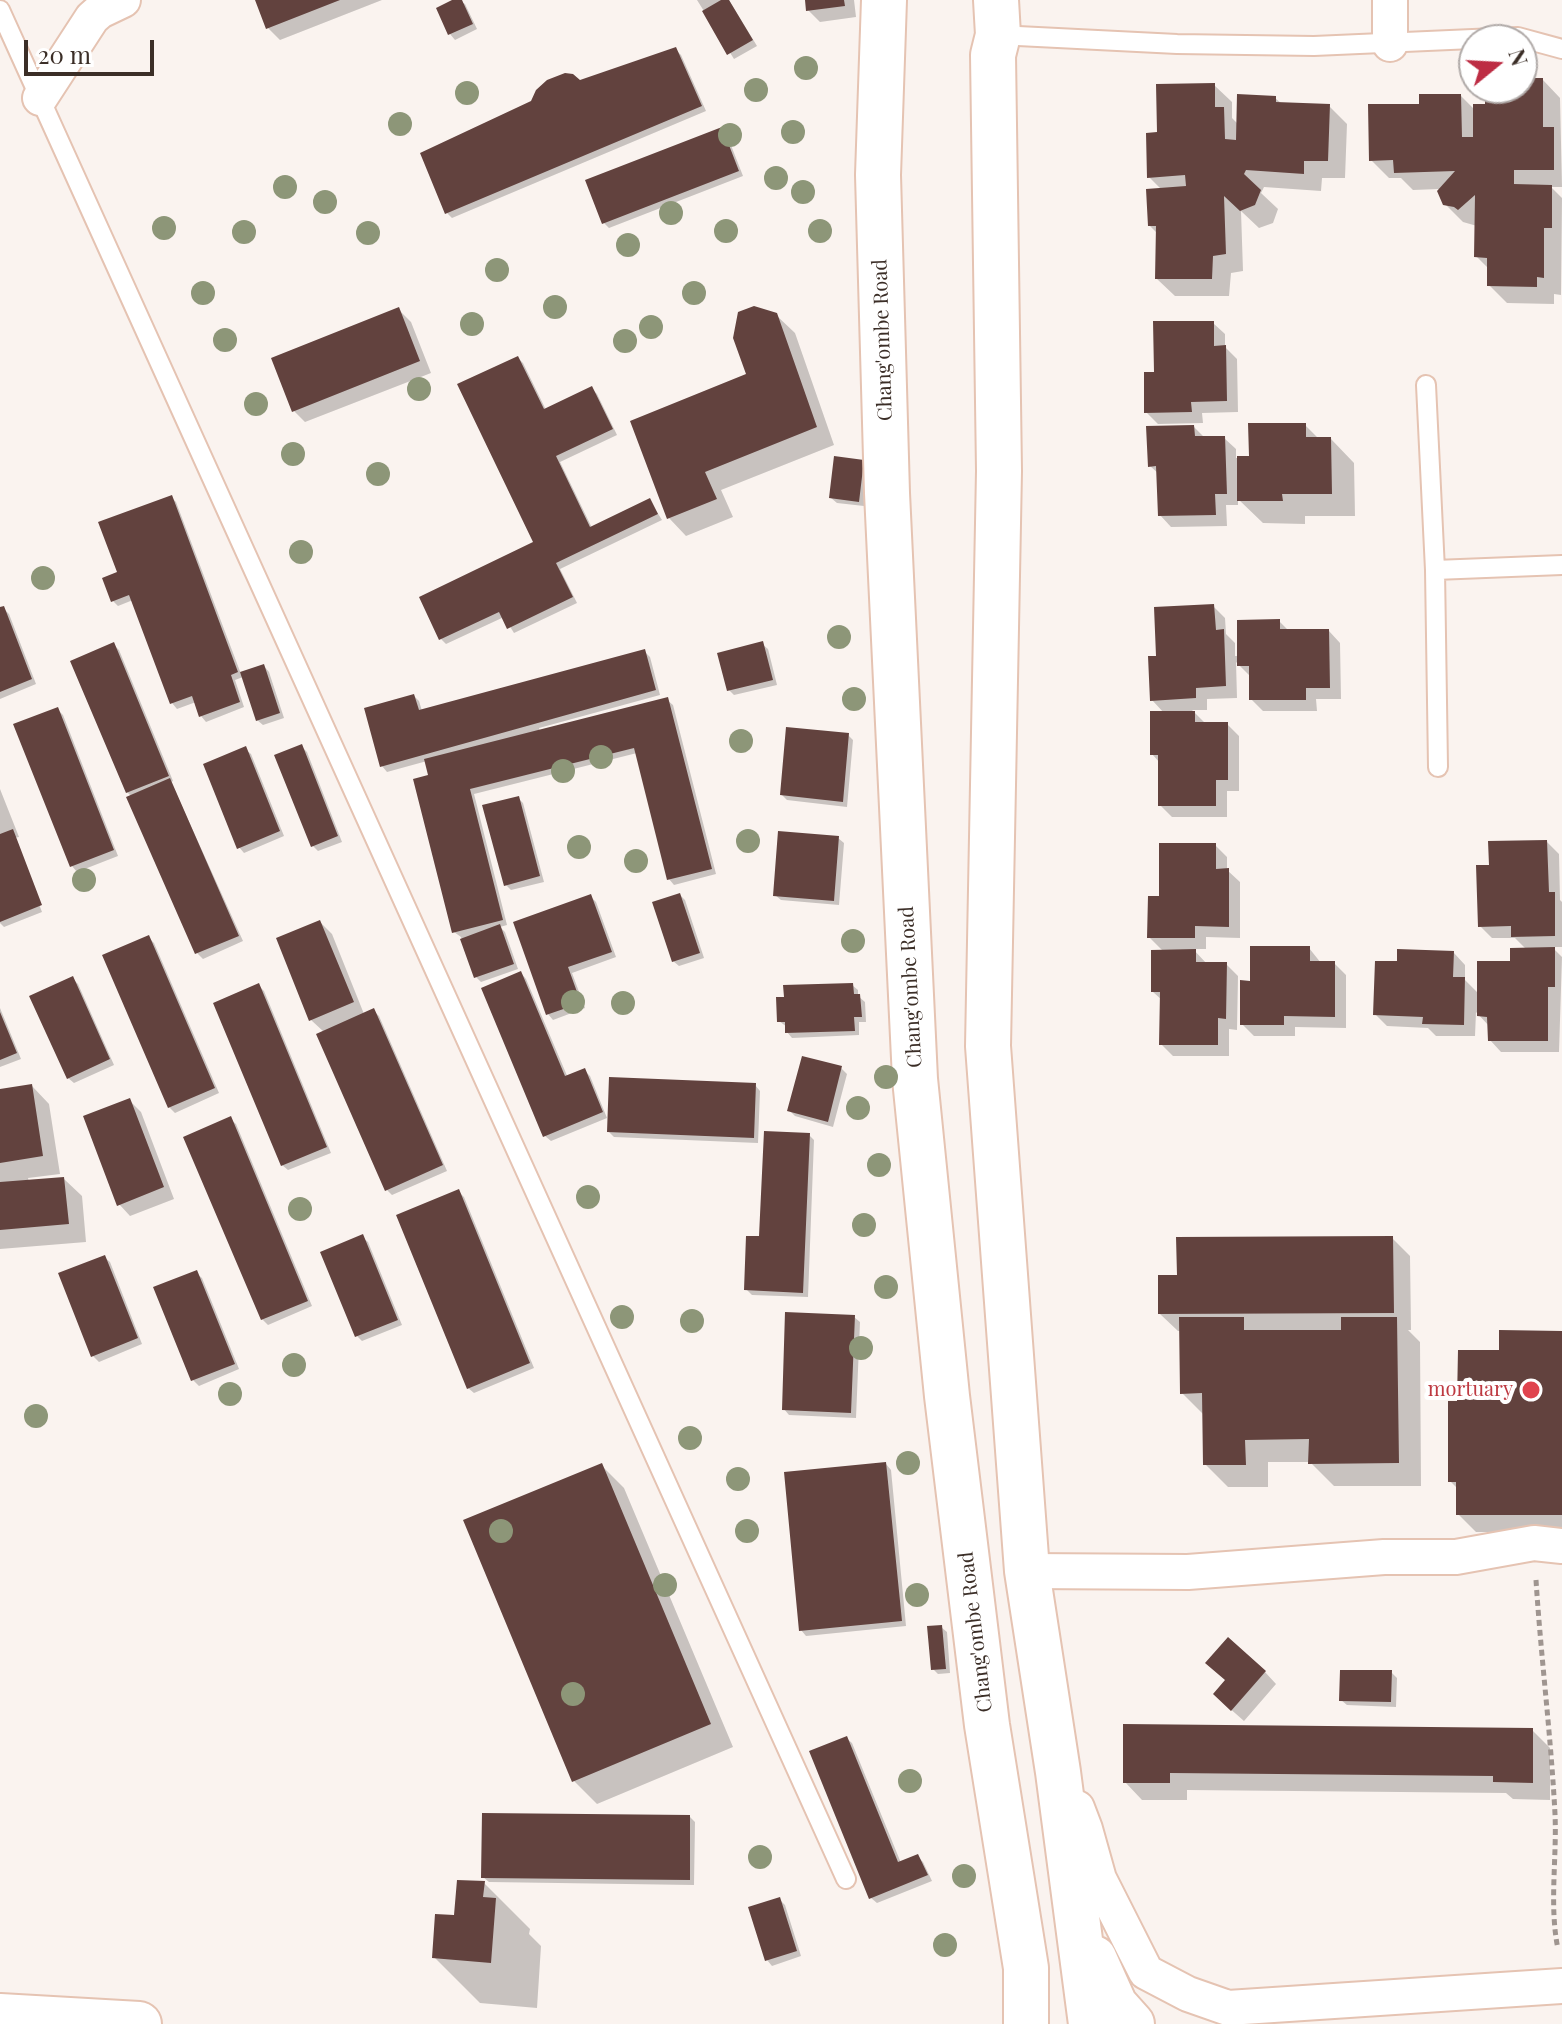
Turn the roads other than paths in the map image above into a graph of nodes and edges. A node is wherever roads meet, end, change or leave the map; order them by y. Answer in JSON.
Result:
{"nodes":[{"id":1,"x":123,"y":0,"type":"edge"},
{"id":2,"x":884,"y":0,"type":"edge"},
{"id":3,"x":1390,"y":0,"type":"edge"},
{"id":4,"x":0,"y":10,"type":"edge"},
{"id":5,"x":997,"y":18,"type":"edge"},
{"id":6,"x":1390,"y":44,"type":"junction"},
{"id":7,"x":1562,"y":49,"type":"edge"},
{"id":8,"x":40,"y":98,"type":"junction"},
{"id":9,"x":1426,"y":385,"type":"dead end"},
{"id":10,"x":1562,"y":565,"type":"edge"},
{"id":11,"x":1435,"y":570,"type":"junction"},
{"id":12,"x":1438,"y":767,"type":"dead end"},
{"id":13,"x":1548,"y":1545,"type":"edge"},
{"id":14,"x":1027,"y":1571,"type":"junction"},
{"id":15,"x":1058,"y":1772,"type":"junction"},
{"id":16,"x":846,"y":1879,"type":"dead end"},
{"id":17,"x":1080,"y":1927,"type":"junction"},
{"id":18,"x":1026,"y":1968,"type":"junction"},
{"id":19,"x":1561,"y":1970,"type":"edge"},
{"id":20,"x":0,"y":2016,"type":"edge"},
{"id":21,"x":139,"y":2024,"type":"edge"},
{"id":22,"x":993,"y":2024,"type":"edge"},
{"id":23,"x":1026,"y":2024,"type":"edge"},
{"id":24,"x":1091,"y":2024,"type":"edge"},
{"id":25,"x":1132,"y":2024,"type":"edge"}],
"edges":[{"from":1,"to":8,"type":"street"},
{"from":2,"to":18,"type":"main road","name":"Chang'ombe Road"},
{"from":3,"to":6,"type":"street"},
{"from":4,"to":8,"type":"lane"},
{"from":5,"to":6,"type":"lane"},
{"from":5,"to":14,"type":"main road"},
{"from":6,"to":7,"type":"lane"},
{"from":8,"to":16,"type":"lane"},
{"from":9,"to":11,"type":"lane"},
{"from":10,"to":11,"type":"lane"},
{"from":11,"to":12,"type":"lane"},
{"from":13,"to":14,"type":"street"},
{"from":14,"to":15,"type":"main road"},
{"from":15,"to":17,"type":"main road"},
{"from":15,"to":19,"type":"street"},
{"from":17,"to":24,"type":"main road"},
{"from":17,"to":25,"type":"main road"},
{"from":18,"to":22,"type":"main road"},
{"from":18,"to":23,"type":"main road","name":"Chang'ombe Road"},
{"from":20,"to":21,"type":"main road"}]}
